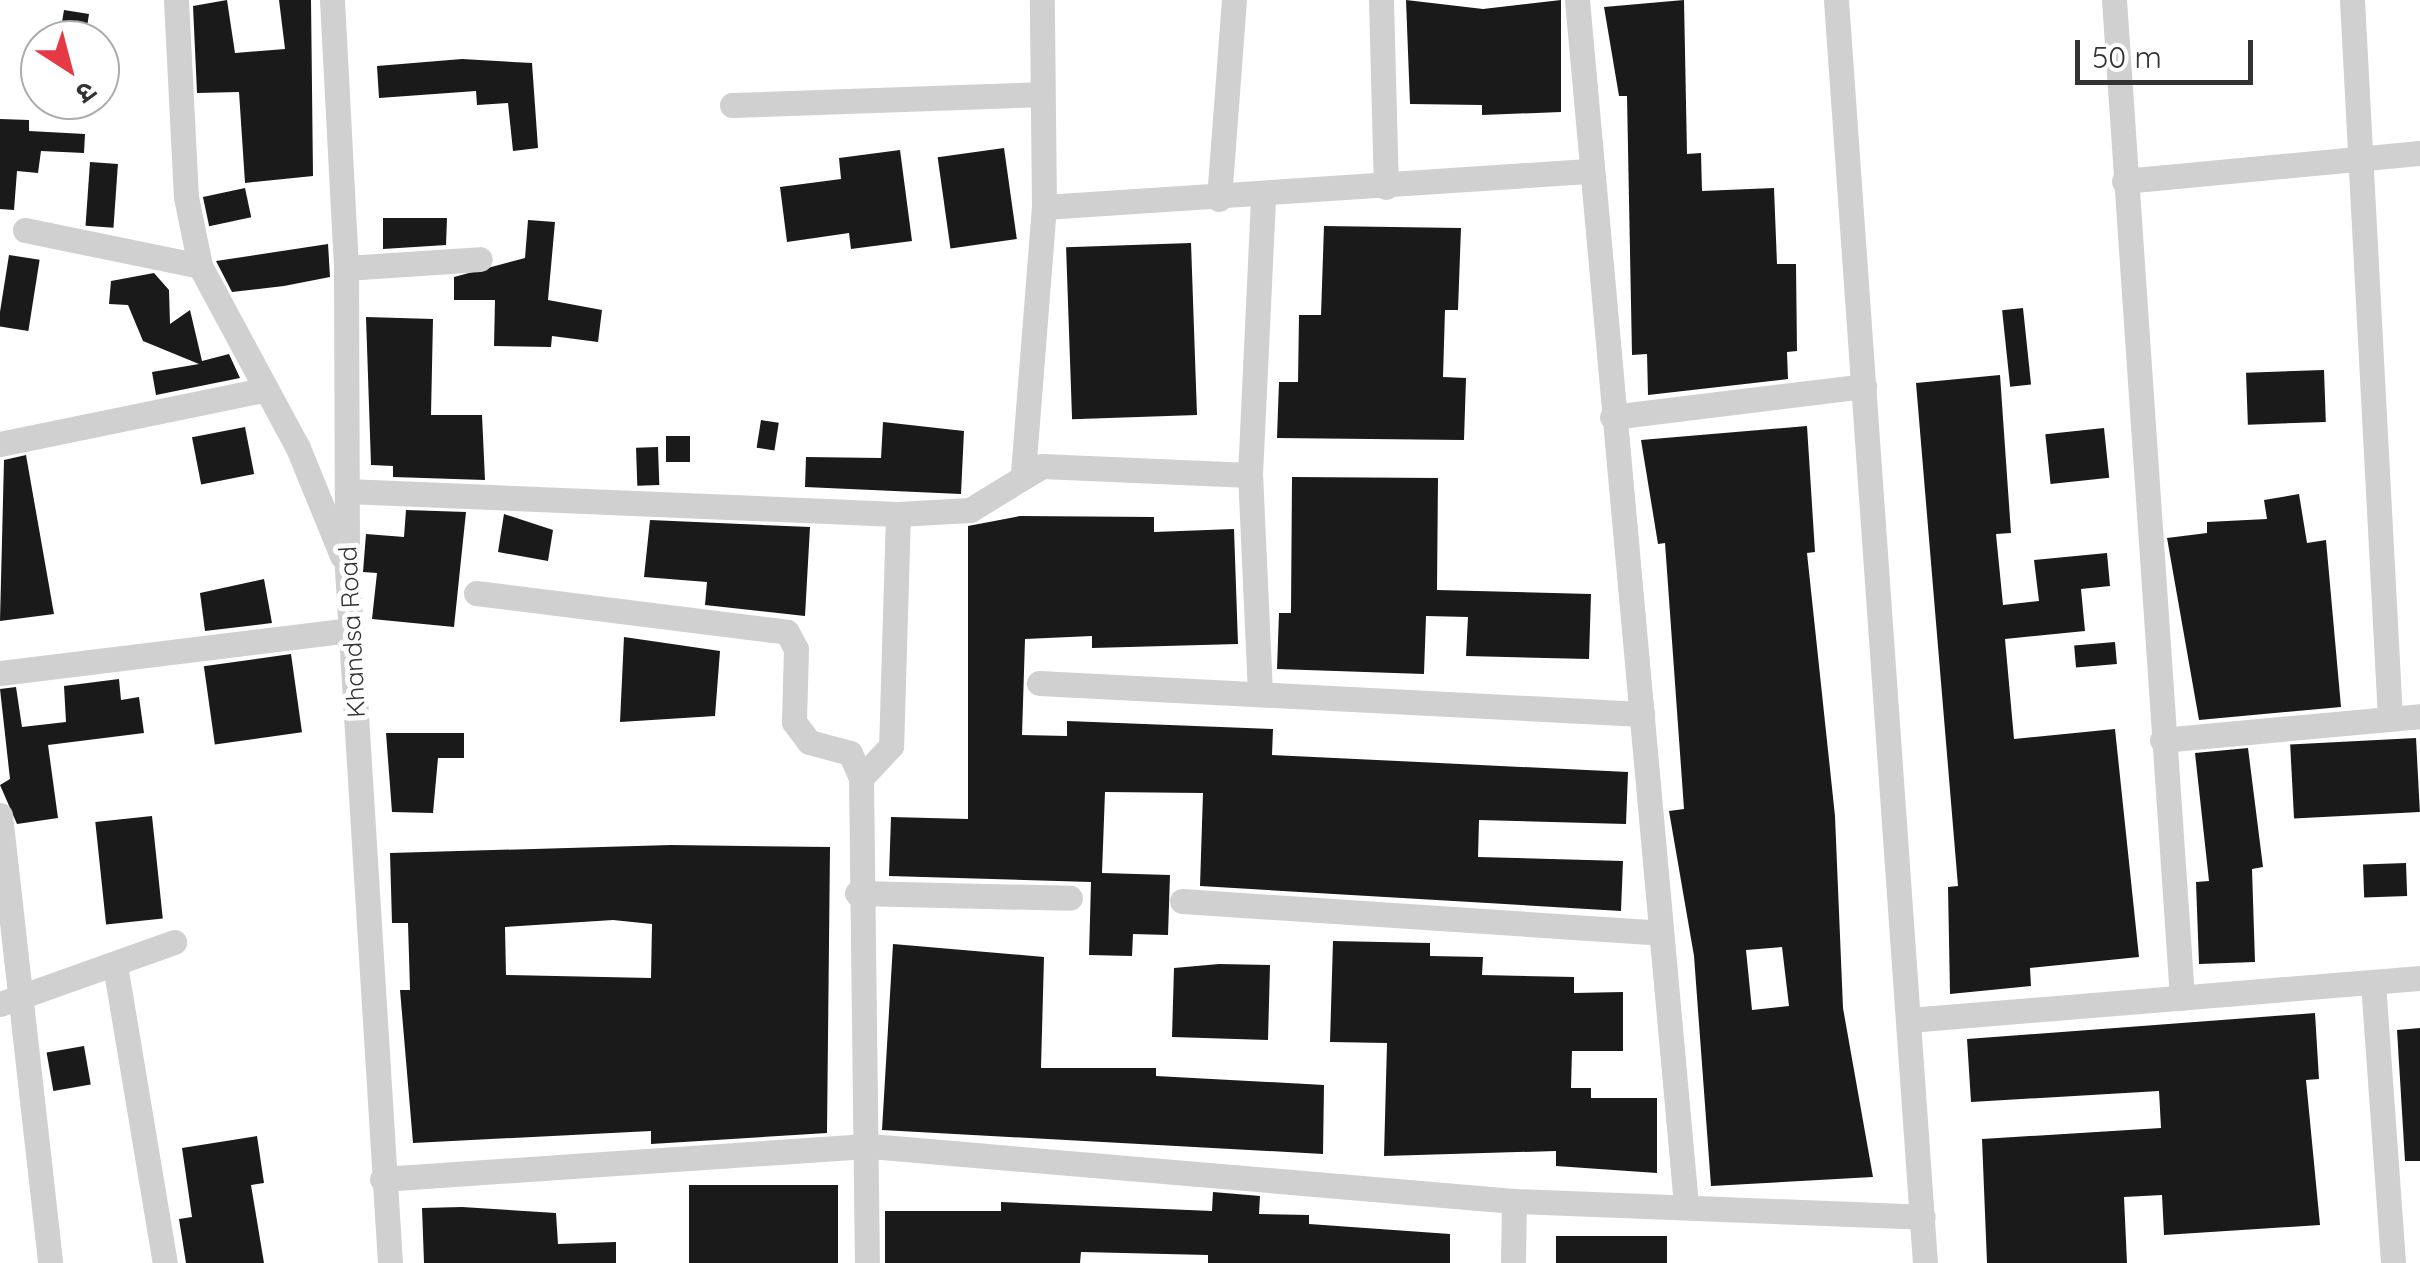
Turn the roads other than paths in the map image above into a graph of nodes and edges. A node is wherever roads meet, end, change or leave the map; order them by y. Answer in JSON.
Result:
{"nodes":[{"id":1,"x":176,"y":0,"type":"edge"},
{"id":2,"x":332,"y":0,"type":"edge"},
{"id":3,"x":1042,"y":0,"type":"edge"},
{"id":4,"x":1234,"y":0,"type":"edge"},
{"id":5,"x":1381,"y":0,"type":"edge"},
{"id":6,"x":1577,"y":0,"type":"edge"},
{"id":7,"x":1836,"y":0,"type":"edge"},
{"id":8,"x":2114,"y":0,"type":"edge"},
{"id":9,"x":2352,"y":0,"type":"edge"},
{"id":10,"x":1041,"y":94,"type":"junction"},
{"id":11,"x":732,"y":105,"type":"dead end"},
{"id":12,"x":2420,"y":153,"type":"edge"},
{"id":13,"x":2360,"y":157,"type":"junction"},
{"id":14,"x":1588,"y":171,"type":"junction"},
{"id":15,"x":2124,"y":181,"type":"junction"},
{"id":16,"x":1386,"y":187,"type":"junction"},
{"id":17,"x":1263,"y":196,"type":"junction"},
{"id":18,"x":1220,"y":199,"type":"junction"},
{"id":19,"x":1044,"y":207,"type":"junction"},
{"id":20,"x":25,"y":230,"type":"dead end"},
{"id":21,"x":480,"y":259,"type":"dead end"},
{"id":22,"x":200,"y":266,"type":"junction"},
{"id":23,"x":346,"y":268,"type":"junction"},
{"id":24,"x":1864,"y":386,"type":"junction"},
{"id":25,"x":264,"y":390,"type":"junction"},
{"id":26,"x":1612,"y":417,"type":"junction"},
{"id":27,"x":0,"y":444,"type":"edge"},
{"id":28,"x":1023,"y":473,"type":"junction"},
{"id":29,"x":1250,"y":475,"type":"junction"},
{"id":30,"x":347,"y":492,"type":"junction"},
{"id":31,"x":898,"y":514,"type":"junction"},
{"id":32,"x":347,"y":570,"type":"junction"},
{"id":33,"x":476,"y":593,"type":"dead end"},
{"id":34,"x":351,"y":630,"type":"junction"},
{"id":35,"x":0,"y":673,"type":"edge"},
{"id":36,"x":1039,"y":683,"type":"dead end"},
{"id":37,"x":1260,"y":693,"type":"junction"},
{"id":38,"x":1642,"y":714,"type":"junction"},
{"id":39,"x":2420,"y":716,"type":"edge"},
{"id":40,"x":2390,"y":718,"type":"junction"},
{"id":41,"x":2162,"y":740,"type":"junction"},
{"id":42,"x":862,"y":778,"type":"junction"},
{"id":43,"x":0,"y":816,"type":"edge"},
{"id":44,"x":857,"y":893,"type":"junction"},
{"id":45,"x":1070,"y":898,"type":"dead end"},
{"id":46,"x":1182,"y":901,"type":"dead end"},
{"id":47,"x":1661,"y":933,"type":"junction"},
{"id":48,"x":174,"y":942,"type":"dead end"},
{"id":49,"x":116,"y":966,"type":"junction"},
{"id":50,"x":2420,"y":978,"type":"edge"},
{"id":51,"x":2373,"y":983,"type":"junction"},
{"id":52,"x":2182,"y":998,"type":"junction"},
{"id":53,"x":11,"y":1003,"type":"edge"},
{"id":54,"x":1909,"y":1020,"type":"junction"},
{"id":55,"x":870,"y":1146,"type":"junction"},
{"id":56,"x":382,"y":1180,"type":"junction"},
{"id":57,"x":1514,"y":1201,"type":"junction"},
{"id":58,"x":1686,"y":1204,"type":"junction"},
{"id":59,"x":1923,"y":1217,"type":"junction"},
{"id":60,"x":50,"y":1263,"type":"edge"},
{"id":61,"x":165,"y":1263,"type":"edge"},
{"id":62,"x":390,"y":1263,"type":"edge"},
{"id":63,"x":867,"y":1263,"type":"edge"},
{"id":64,"x":1513,"y":1263,"type":"edge"},
{"id":65,"x":1925,"y":1263,"type":"edge"},
{"id":66,"x":2393,"y":1263,"type":"edge"}],
"edges":[{"from":1,"to":22,"type":"street"},
{"from":2,"to":23,"type":"street","name":"Khandsa Road"},
{"from":3,"to":10,"type":"street"},
{"from":4,"to":18,"type":"street"},
{"from":5,"to":16,"type":"street"},
{"from":6,"to":14,"type":"street"},
{"from":7,"to":24,"type":"street"},
{"from":8,"to":15,"type":"street"},
{"from":9,"to":13,"type":"street"},
{"from":10,"to":11,"type":"street"},
{"from":10,"to":19,"type":"street"},
{"from":12,"to":13,"type":"street"},
{"from":13,"to":15,"type":"street"},
{"from":13,"to":40,"type":"street"},
{"from":14,"to":16,"type":"street"},
{"from":14,"to":26,"type":"street"},
{"from":15,"to":41,"type":"street"},
{"from":16,"to":17,"type":"street"},
{"from":17,"to":18,"type":"street"},
{"from":17,"to":29,"type":"street"},
{"from":18,"to":19,"type":"street"},
{"from":19,"to":28,"type":"street"},
{"from":20,"to":22,"type":"street"},
{"from":21,"to":23,"type":"street"},
{"from":22,"to":25,"type":"street"},
{"from":23,"to":30,"type":"street","name":"Khandsa Road"},
{"from":24,"to":26,"type":"street"},
{"from":24,"to":54,"type":"street"},
{"from":25,"to":27,"type":"street"},
{"from":25,"to":32,"type":"street"},
{"from":26,"to":38,"type":"street"},
{"from":28,"to":29,"type":"street"},
{"from":28,"to":31,"type":"street"},
{"from":29,"to":37,"type":"street"},
{"from":30,"to":31,"type":"street"},
{"from":30,"to":32,"type":"street","name":"Khandsa Road"},
{"from":31,"to":42,"type":"street"},
{"from":32,"to":34,"type":"street","name":"Khandsa Road"},
{"from":33,"to":42,"type":"street"},
{"from":34,"to":35,"type":"street"},
{"from":34,"to":56,"type":"street","name":"Khandsa Road"},
{"from":36,"to":37,"type":"street"},
{"from":37,"to":38,"type":"street"},
{"from":38,"to":47,"type":"street"},
{"from":39,"to":40,"type":"street"},
{"from":40,"to":41,"type":"street"},
{"from":41,"to":52,"type":"street"},
{"from":42,"to":44,"type":"street"},
{"from":43,"to":53,"type":"street"},
{"from":44,"to":45,"type":"street"},
{"from":44,"to":55,"type":"street"},
{"from":46,"to":47,"type":"street"},
{"from":47,"to":58,"type":"street"},
{"from":48,"to":49,"type":"street"},
{"from":49,"to":53,"type":"street"},
{"from":49,"to":61,"type":"street"},
{"from":50,"to":51,"type":"street"},
{"from":51,"to":52,"type":"street"},
{"from":51,"to":66,"type":"street"},
{"from":52,"to":54,"type":"street"},
{"from":53,"to":60,"type":"street"},
{"from":54,"to":59,"type":"street"},
{"from":55,"to":56,"type":"street"},
{"from":55,"to":57,"type":"street"},
{"from":55,"to":63,"type":"street"},
{"from":56,"to":62,"type":"street","name":"Khandsa Road"},
{"from":57,"to":58,"type":"street"},
{"from":57,"to":64,"type":"street"},
{"from":58,"to":59,"type":"street"},
{"from":59,"to":65,"type":"street"}]}
